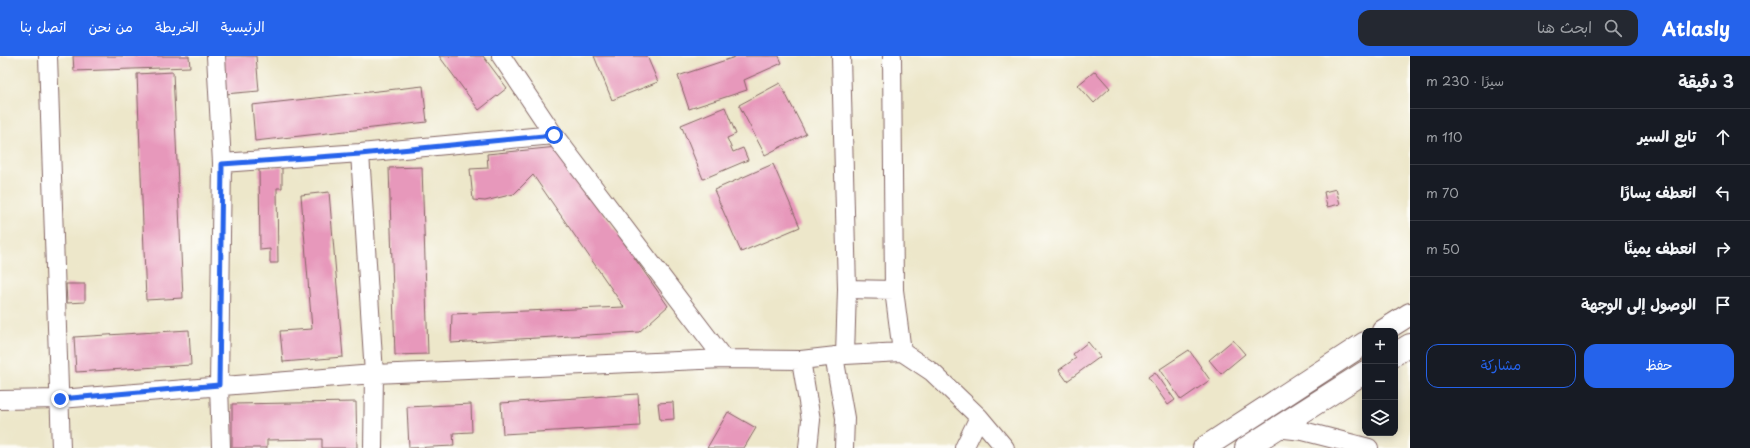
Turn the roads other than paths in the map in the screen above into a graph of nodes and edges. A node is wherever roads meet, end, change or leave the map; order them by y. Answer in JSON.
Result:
{"nodes":[{"id":1,"x":48,"y":56,"type":"edge"},
{"id":2,"x":216,"y":56,"type":"edge"},
{"id":3,"x":501,"y":56,"type":"edge"},
{"id":4,"x":841,"y":56,"type":"edge"},
{"id":5,"x":892,"y":56,"type":"edge"},
{"id":6,"x":554,"y":135,"type":"junction"},
{"id":7,"x":360,"y":154,"type":"junction"},
{"id":8,"x":222,"y":164,"type":"junction"},
{"id":9,"x":847,"y":289,"type":"junction"},
{"id":10,"x":894,"y":290,"type":"junction"},
{"id":11,"x":1410,"y":314,"type":"edge"},
{"id":12,"x":1388,"y":328,"type":"edge"},
{"id":13,"x":1362,"y":345,"type":"edge"},
{"id":14,"x":1410,"y":345,"type":"edge"},
{"id":15,"x":902,"y":352,"type":"junction"},
{"id":16,"x":1398,"y":352,"type":"edge"},
{"id":17,"x":839,"y":355,"type":"junction"},
{"id":18,"x":724,"y":359,"type":"junction"},
{"id":19,"x":801,"y":360,"type":"junction"},
{"id":20,"x":374,"y":374,"type":"junction"},
{"id":21,"x":1362,"y":374,"type":"edge"},
{"id":22,"x":219,"y":385,"type":"junction"},
{"id":23,"x":60,"y":399,"type":"junction"},
{"id":24,"x":0,"y":400,"type":"edge"},
{"id":25,"x":979,"y":417,"type":"junction"},
{"id":26,"x":1276,"y":428,"type":"junction"},
{"id":27,"x":61,"y":448,"type":"edge"},
{"id":28,"x":221,"y":448,"type":"edge"},
{"id":29,"x":373,"y":448,"type":"edge"},
{"id":30,"x":808,"y":448,"type":"edge"},
{"id":31,"x":844,"y":448,"type":"edge"},
{"id":32,"x":964,"y":448,"type":"edge"},
{"id":33,"x":1005,"y":448,"type":"edge"},
{"id":34,"x":1204,"y":448,"type":"edge"},
{"id":35,"x":1246,"y":448,"type":"edge"},
{"id":36,"x":1369,"y":448,"type":"edge"}],
"edges":[{"from":1,"to":23,"type":"street"},
{"from":2,"to":8,"type":"street"},
{"from":3,"to":6,"type":"street"},
{"from":4,"to":9,"type":"street"},
{"from":5,"to":10,"type":"street"},
{"from":6,"to":7,"type":"street"},
{"from":6,"to":18,"type":"street"},
{"from":7,"to":8,"type":"street"},
{"from":7,"to":20,"type":"street"},
{"from":8,"to":22,"type":"street"},
{"from":9,"to":10,"type":"street"},
{"from":9,"to":17,"type":"street"},
{"from":10,"to":15,"type":"street"},
{"from":11,"to":12,"type":"highway"},
{"from":13,"to":34,"type":"highway"},
{"from":14,"to":16,"type":"highway"},
{"from":15,"to":17,"type":"street"},
{"from":15,"to":25,"type":"street"},
{"from":17,"to":19,"type":"street"},
{"from":17,"to":31,"type":"street"},
{"from":18,"to":19,"type":"street"},
{"from":18,"to":20,"type":"street"},
{"from":19,"to":30,"type":"street"},
{"from":20,"to":22,"type":"street"},
{"from":20,"to":29,"type":"street"},
{"from":21,"to":26,"type":"highway"},
{"from":22,"to":23,"type":"street"},
{"from":22,"to":28,"type":"street"},
{"from":23,"to":24,"type":"street"},
{"from":23,"to":27,"type":"street"},
{"from":25,"to":32,"type":"street"},
{"from":25,"to":33,"type":"street"},
{"from":26,"to":35,"type":"highway"},
{"from":26,"to":36,"type":"street"}]}
